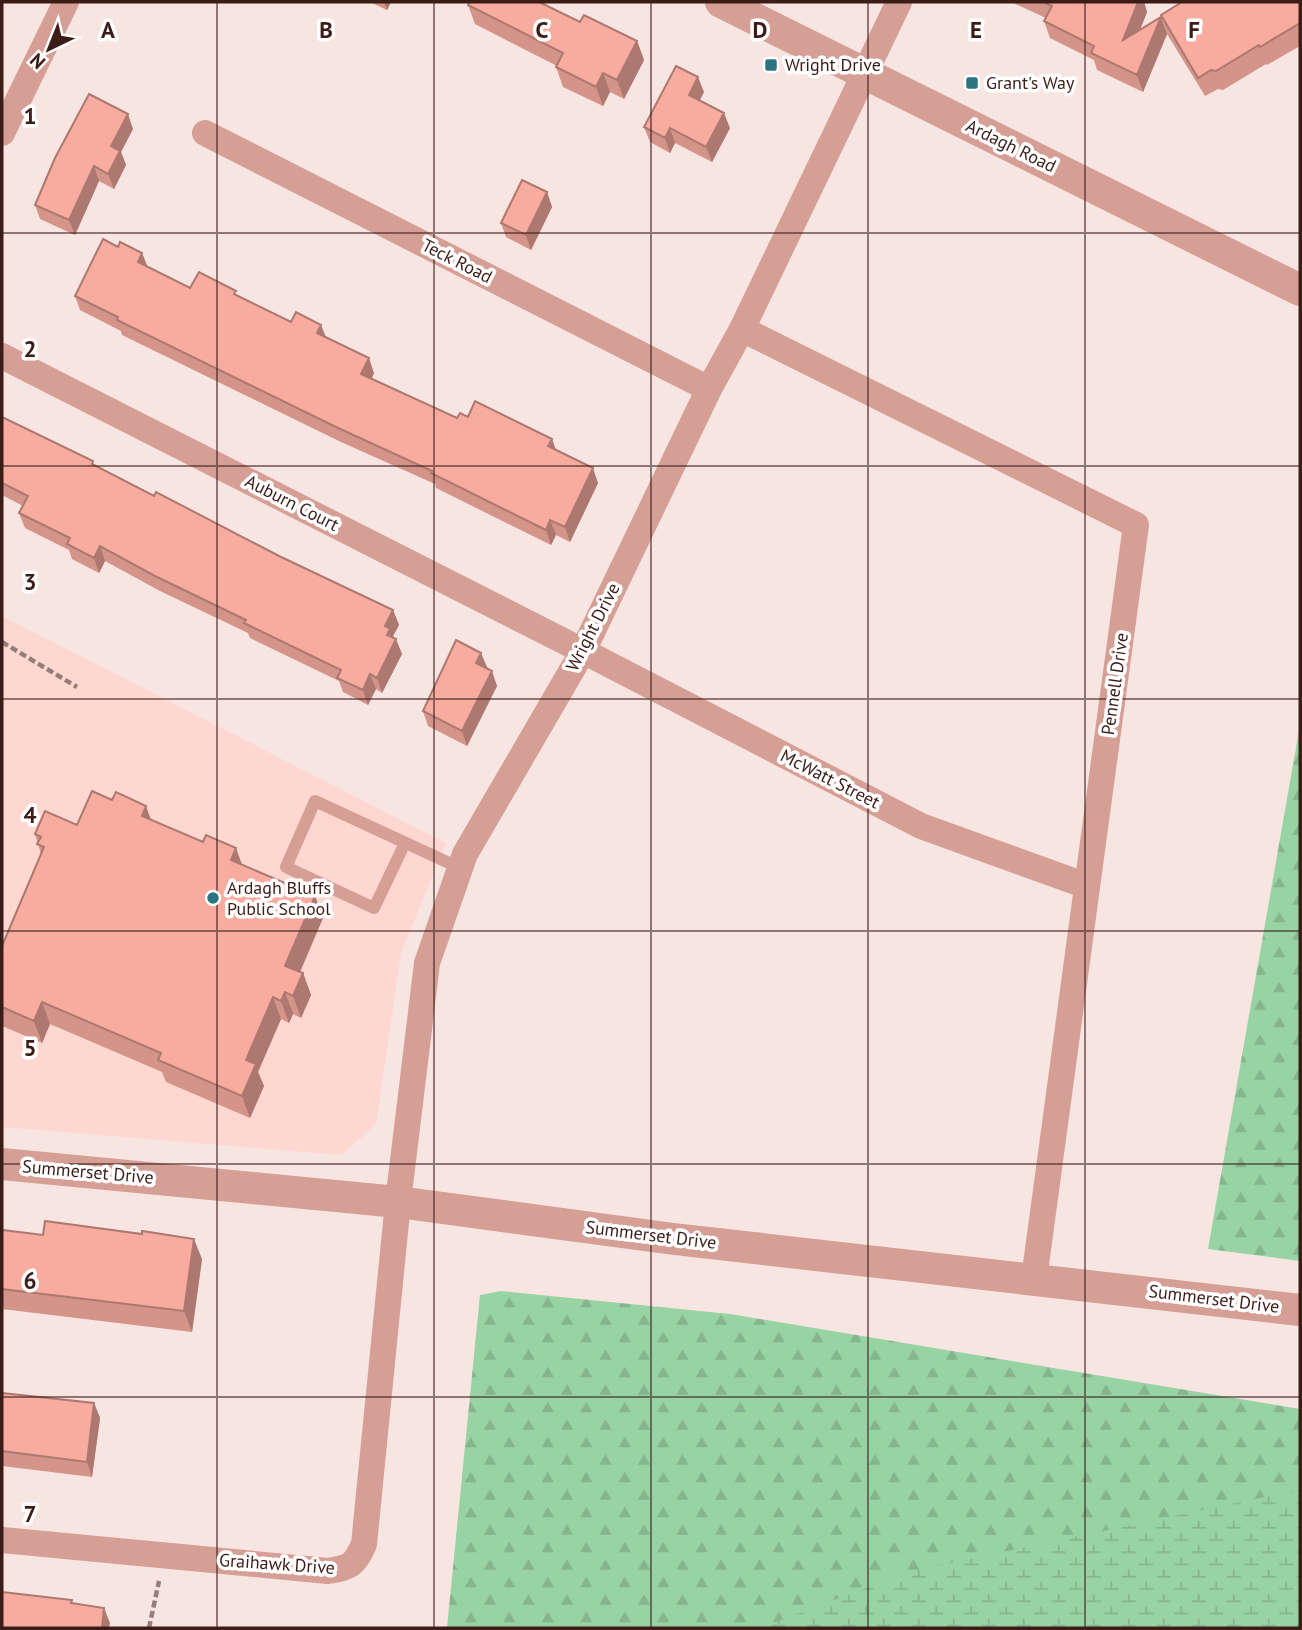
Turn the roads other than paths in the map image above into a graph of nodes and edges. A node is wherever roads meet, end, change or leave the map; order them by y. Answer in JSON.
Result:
{"nodes":[{"id":1,"x":66,"y":2,"type":"edge"},
{"id":2,"x":722,"y":2,"type":"edge"},
{"id":3,"x":899,"y":2,"type":"edge"},
{"id":4,"x":866,"y":74,"type":"junction"},
{"id":5,"x":2,"y":133,"type":"edge"},
{"id":6,"x":205,"y":133,"type":"dead end"},
{"id":7,"x":1300,"y":290,"type":"edge"},
{"id":8,"x":742,"y":329,"type":"junction"},
{"id":9,"x":2,"y":356,"type":"edge"},
{"id":10,"x":709,"y":388,"type":"junction"},
{"id":11,"x":583,"y":650,"type":"junction"},
{"id":12,"x":405,"y":843,"type":"junction"},
{"id":13,"x":460,"y":868,"type":"junction"},
{"id":14,"x":1087,"y":886,"type":"junction"},
{"id":15,"x":2,"y":1164,"type":"edge"},
{"id":16,"x":398,"y":1202,"type":"junction"},
{"id":17,"x":1034,"y":1279,"type":"junction"},
{"id":18,"x":1300,"y":1310,"type":"edge"},
{"id":19,"x":2,"y":1539,"type":"edge"}],
"edges":[{"from":1,"to":5,"type":"street"},
{"from":2,"to":4,"type":"street","name":"Ardagh Road"},
{"from":3,"to":4,"type":"street"},
{"from":4,"to":7,"type":"street","name":"Ardagh Road"},
{"from":4,"to":8,"type":"street","name":"Wright Drive"},
{"from":6,"to":10,"type":"street","name":"Teck Road"},
{"from":8,"to":10,"type":"street","name":"Wright Drive"},
{"from":8,"to":14,"type":"street","name":"Pennell Drive"},
{"from":9,"to":11,"type":"street","name":"Auburn Court"},
{"from":10,"to":11,"type":"street","name":"Wright Drive"},
{"from":11,"to":13,"type":"street","name":"Wright Drive"},
{"from":11,"to":14,"type":"street","name":"McWatt Street"},
{"from":12,"to":12,"type":"lane"},
{"from":12,"to":13,"type":"lane"},
{"from":13,"to":16,"type":"street","name":"Wright Drive"},
{"from":14,"to":17,"type":"street","name":"Pennell Drive"},
{"from":15,"to":16,"type":"street","name":"Summerset Drive"},
{"from":16,"to":17,"type":"street","name":"Summerset Drive"},
{"from":16,"to":19,"type":"street","name":"Graihawk Drive"},
{"from":17,"to":18,"type":"street","name":"Summerset Drive"}]}
